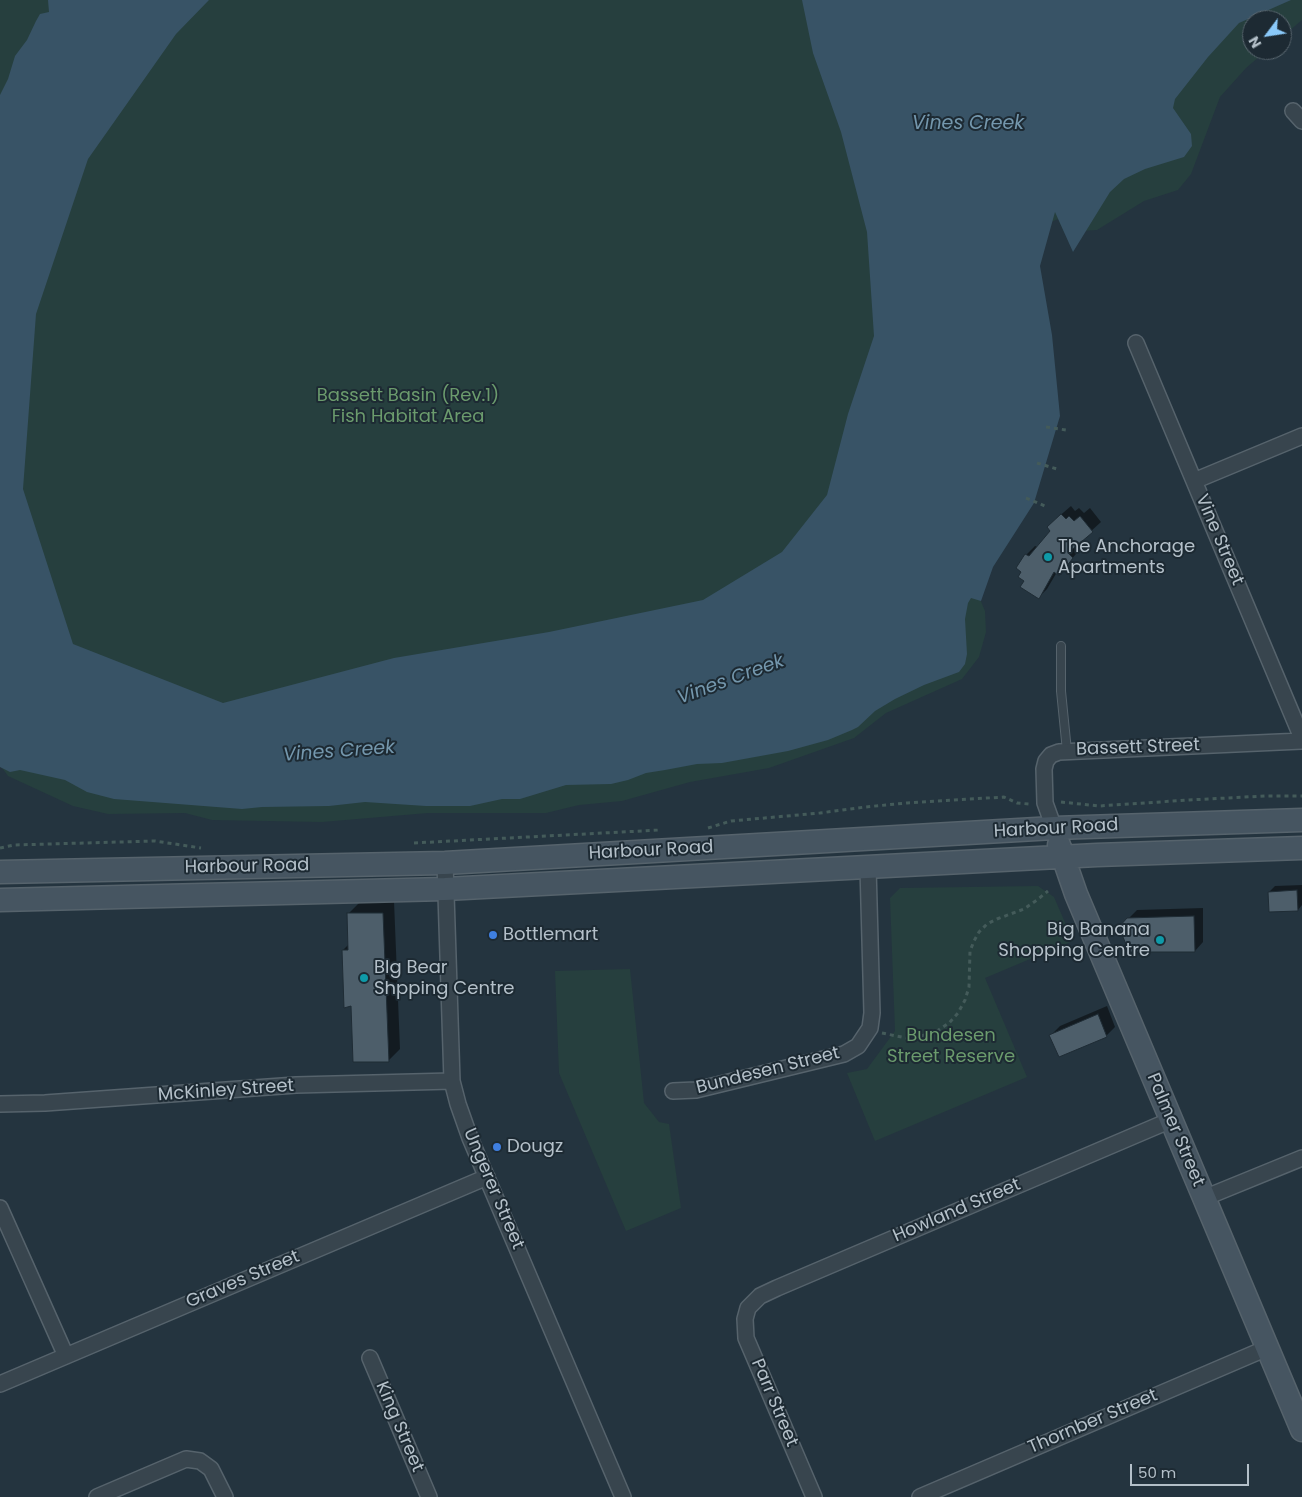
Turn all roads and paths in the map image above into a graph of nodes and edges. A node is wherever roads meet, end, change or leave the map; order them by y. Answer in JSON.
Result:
{"nodes":[{"id":1,"x":1136,"y":343,"type":"dead end"},
{"id":2,"x":1046,"y":427,"type":"dead end"},
{"id":3,"x":1066,"y":430,"type":"dead end"},
{"id":4,"x":1302,"y":436,"type":"edge"},
{"id":5,"x":1037,"y":463,"type":"dead end"},
{"id":6,"x":1057,"y":468,"type":"dead end"},
{"id":7,"x":1194,"y":481,"type":"junction"},
{"id":8,"x":1026,"y":498,"type":"dead end"},
{"id":9,"x":1045,"y":506,"type":"dead end"},
{"id":10,"x":1061,"y":646,"type":"dead end"},
{"id":11,"x":1302,"y":739,"type":"edge"},
{"id":12,"x":1067,"y":751,"type":"junction"},
{"id":13,"x":1302,"y":796,"type":"edge"},
{"id":14,"x":1060,"y":802,"type":"dead end"},
{"id":15,"x":1029,"y":804,"type":"dead end"},
{"id":16,"x":1302,"y":820,"type":"edge"},
{"id":17,"x":1054,"y":828,"type":"junction"},
{"id":18,"x":662,"y":830,"type":"dead end"},
{"id":19,"x":700,"y":830,"type":"dead end"},
{"id":20,"x":410,"y":843,"type":"dead end"},
{"id":21,"x":0,"y":848,"type":"edge"},
{"id":22,"x":204,"y":848,"type":"dead end"},
{"id":23,"x":1302,"y":848,"type":"edge"},
{"id":24,"x":1063,"y":857,"type":"junction"},
{"id":25,"x":445,"y":863,"type":"junction"},
{"id":26,"x":868,"y":867,"type":"junction"},
{"id":27,"x":0,"y":872,"type":"edge"},
{"id":28,"x":445,"y":889,"type":"junction"},
{"id":29,"x":1048,"y":891,"type":"dead end"},
{"id":30,"x":0,"y":900,"type":"edge"},
{"id":31,"x":870,"y":1028,"type":"junction"},
{"id":32,"x":452,"y":1081,"type":"junction"},
{"id":33,"x":673,"y":1091,"type":"dead end"},
{"id":34,"x":0,"y":1104,"type":"edge"},
{"id":35,"x":1171,"y":1120,"type":"junction"},
{"id":36,"x":1302,"y":1158,"type":"edge"},
{"id":37,"x":487,"y":1177,"type":"junction"},
{"id":38,"x":1204,"y":1198,"type":"junction"},
{"id":39,"x":0,"y":1208,"type":"edge"},
{"id":40,"x":748,"y":1308,"type":"joint"},
{"id":41,"x":1267,"y":1348,"type":"junction"},
{"id":42,"x":66,"y":1356,"type":"junction"},
{"id":43,"x":370,"y":1358,"type":"dead end"},
{"id":44,"x":0,"y":1384,"type":"edge"},
{"id":45,"x":1302,"y":1430,"type":"edge"},
{"id":46,"x":97,"y":1497,"type":"edge"},
{"id":47,"x":225,"y":1497,"type":"edge"},
{"id":48,"x":429,"y":1497,"type":"edge"},
{"id":49,"x":623,"y":1497,"type":"edge"},
{"id":50,"x":814,"y":1497,"type":"edge"},
{"id":51,"x":920,"y":1497,"type":"edge"}],
"edges":[{"from":1,"to":7,"type":"street","name":"Vine Street"},
{"from":2,"to":3,"type":"path"},
{"from":4,"to":7,"type":"street"},
{"from":5,"to":6,"type":"path"},
{"from":7,"to":11,"type":"street","name":"Vine Street"},
{"from":8,"to":9,"type":"path"},
{"from":10,"to":12,"type":"lane"},
{"from":11,"to":12,"type":"street","name":"Bassett Street"},
{"from":12,"to":17,"type":"street","name":"Bassett Street"},
{"from":13,"to":14,"type":"path"},
{"from":15,"to":19,"type":"path"},
{"from":16,"to":17,"type":"main road","name":"Harbour Road"},
{"from":17,"to":24,"type":"main road","name":"Palmer Street"},
{"from":17,"to":25,"type":"main road","name":"Harbour Road"},
{"from":18,"to":20,"type":"path"},
{"from":21,"to":22,"type":"path"},
{"from":23,"to":24,"type":"main road","name":"Harbour Road"},
{"from":24,"to":26,"type":"main road","name":"Harbour Road"},
{"from":24,"to":35,"type":"main road","name":"Palmer Street"},
{"from":25,"to":27,"type":"main road","name":"Harbour Road"},
{"from":25,"to":28,"type":"street","name":"Ungerer Street"},
{"from":26,"to":28,"type":"main road","name":"Harbour Road"},
{"from":26,"to":31,"type":"street"},
{"from":28,"to":30,"type":"main road","name":"Harbour Road"},
{"from":28,"to":32,"type":"street","name":"Ungerer Street"},
{"from":29,"to":31,"type":"path"},
{"from":31,"to":33,"type":"street","name":"Bundesen Street"},
{"from":32,"to":34,"type":"street","name":"McKinley Street"},
{"from":32,"to":37,"type":"street","name":"Ungerer Street"},
{"from":35,"to":38,"type":"main road","name":"Palmer Street"},
{"from":35,"to":40,"type":"street","name":"Howland Street"},
{"from":36,"to":38,"type":"street"},
{"from":37,"to":42,"type":"street","name":"Graves Street"},
{"from":37,"to":49,"type":"street","name":"Ungerer Street"},
{"from":38,"to":41,"type":"main road","name":"Palmer Street"},
{"from":39,"to":42,"type":"street"},
{"from":40,"to":50,"type":"street","name":"Parr Street"},
{"from":41,"to":45,"type":"main road","name":"Palmer Street"},
{"from":41,"to":51,"type":"street","name":"Thornber Street"},
{"from":42,"to":44,"type":"street","name":"Graves Street"},
{"from":43,"to":48,"type":"street","name":"King Street"},
{"from":46,"to":47,"type":"street"}]}
